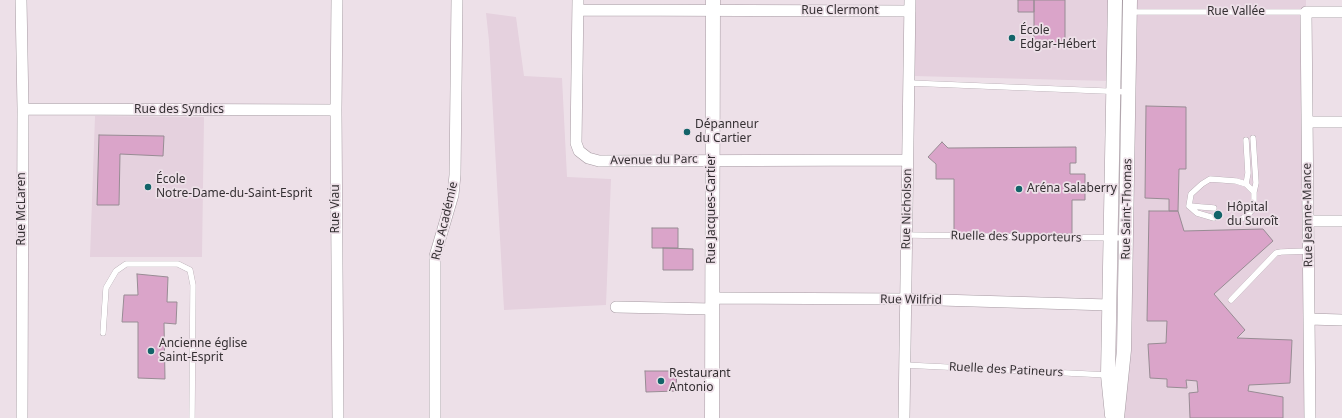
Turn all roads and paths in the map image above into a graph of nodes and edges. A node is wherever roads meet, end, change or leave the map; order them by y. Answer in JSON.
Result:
{"nodes":[{"id":1,"x":21,"y":0,"type":"edge"},
{"id":2,"x":337,"y":0,"type":"edge"},
{"id":3,"x":457,"y":0,"type":"edge"},
{"id":4,"x":1115,"y":0,"type":"edge"},
{"id":5,"x":578,"y":5,"type":"edge"},
{"id":6,"x":713,"y":5,"type":"edge"},
{"id":7,"x":910,"y":6,"type":"edge"},
{"id":8,"x":1130,"y":6,"type":"edge"},
{"id":9,"x":1306,"y":12,"type":"junction"},
{"id":10,"x":1342,"y":12,"type":"edge"},
{"id":11,"x":908,"y":84,"type":"junction"},
{"id":12,"x":1113,"y":92,"type":"junction"},
{"id":13,"x":1129,"y":92,"type":"junction"},
{"id":14,"x":23,"y":109,"type":"junction"},
{"id":15,"x":336,"y":110,"type":"junction"},
{"id":16,"x":1307,"y":122,"type":"junction"},
{"id":17,"x":1342,"y":122,"type":"edge"},
{"id":18,"x":1253,"y":138,"type":"dead end"},
{"id":19,"x":1246,"y":140,"type":"dead end"},
{"id":20,"x":713,"y":159,"type":"junction"},
{"id":21,"x":907,"y":160,"type":"junction"},
{"id":22,"x":1246,"y":184,"type":"junction"},
{"id":23,"x":1254,"y":192,"type":"junction"},
{"id":24,"x":1189,"y":206,"type":"junction"},
{"id":25,"x":1214,"y":208,"type":"dead end"},
{"id":26,"x":1254,"y":208,"type":"junction"},
{"id":27,"x":1241,"y":209,"type":"dead end"},
{"id":28,"x":1214,"y":218,"type":"dead end"},
{"id":29,"x":1241,"y":219,"type":"dead end"},
{"id":30,"x":1308,"y":221,"type":"junction"},
{"id":31,"x":1342,"y":221,"type":"edge"},
{"id":32,"x":906,"y":235,"type":"junction"},
{"id":33,"x":1110,"y":238,"type":"junction"},
{"id":34,"x":1126,"y":238,"type":"junction"},
{"id":35,"x":1309,"y":251,"type":"junction"},
{"id":36,"x":906,"y":299,"type":"junction"},
{"id":37,"x":1231,"y":300,"type":"dead end"},
{"id":38,"x":712,"y":303,"type":"junction"},
{"id":39,"x":1109,"y":305,"type":"junction"},
{"id":40,"x":616,"y":307,"type":"dead end"},
{"id":41,"x":1309,"y":319,"type":"junction"},
{"id":42,"x":1342,"y":320,"type":"edge"},
{"id":43,"x":1110,"y":326,"type":"junction"},
{"id":44,"x":1125,"y":326,"type":"junction"},
{"id":45,"x":103,"y":333,"type":"dead end"},
{"id":46,"x":904,"y":365,"type":"junction"},
{"id":47,"x":1108,"y":375,"type":"junction"},
{"id":48,"x":22,"y":418,"type":"edge"},
{"id":49,"x":192,"y":418,"type":"edge"},
{"id":50,"x":338,"y":418,"type":"edge"},
{"id":51,"x":435,"y":418,"type":"edge"},
{"id":52,"x":712,"y":418,"type":"edge"},
{"id":53,"x":904,"y":418,"type":"edge"},
{"id":54,"x":1113,"y":418,"type":"edge"},
{"id":55,"x":1117,"y":418,"type":"edge"},
{"id":56,"x":1310,"y":418,"type":"edge"}],
"edges":[{"from":1,"to":14,"type":"street","name":"Rue McLaren"},
{"from":2,"to":15,"type":"street","name":"Rue Viau"},
{"from":3,"to":51,"type":"street","name":"Rue Académie"},
{"from":4,"to":12,"type":"street","name":"Rue Saint-Thomas"},
{"from":5,"to":6,"type":"street","name":"Rue Clermont"},
{"from":5,"to":20,"type":"street","name":"Avenue du Parc"},
{"from":6,"to":7,"type":"street","name":"Rue Clermont"},
{"from":6,"to":20,"type":"street","name":"Rue Jacques-Cartier"},
{"from":7,"to":11,"type":"street","name":"Rue Nicholson"},
{"from":8,"to":9,"type":"lane","name":"Rue Vallée"},
{"from":8,"to":13,"type":"street","name":"Rue Saint-Thomas"},
{"from":9,"to":10,"type":"street","name":"Rue Vallée"},
{"from":9,"to":16,"type":"street","name":"Rue Jeanne-Mance"},
{"from":11,"to":12,"type":"lane"},
{"from":11,"to":21,"type":"street","name":"Rue Nicholson"},
{"from":12,"to":13,"type":"lane"},
{"from":12,"to":33,"type":"street","name":"Rue Saint-Thomas"},
{"from":13,"to":34,"type":"street","name":"Rue Saint-Thomas"},
{"from":14,"to":15,"type":"street","name":"Rue des Syndics"},
{"from":14,"to":48,"type":"street","name":"Rue McLaren"},
{"from":15,"to":50,"type":"street","name":"Rue Viau"},
{"from":16,"to":17,"type":"street"},
{"from":16,"to":30,"type":"street","name":"Rue Jeanne-Mance"},
{"from":18,"to":23,"type":"lane"},
{"from":19,"to":22,"type":"lane"},
{"from":20,"to":21,"type":"street","name":"Avenue du Parc"},
{"from":20,"to":38,"type":"street","name":"Rue Jacques-Cartier"},
{"from":21,"to":32,"type":"street","name":"Rue Nicholson"},
{"from":22,"to":23,"type":"lane"},
{"from":22,"to":24,"type":"lane"},
{"from":23,"to":26,"type":"lane"},
{"from":24,"to":25,"type":"lane"},
{"from":24,"to":28,"type":"lane"},
{"from":26,"to":27,"type":"lane"},
{"from":26,"to":29,"type":"lane"},
{"from":30,"to":31,"type":"street"},
{"from":30,"to":35,"type":"street","name":"Rue Jeanne-Mance"},
{"from":32,"to":33,"type":"lane","name":"Ruelle des Supporteurs"},
{"from":32,"to":36,"type":"street","name":"Rue Nicholson"},
{"from":33,"to":34,"type":"lane","name":"Ruelle des Supporteurs"},
{"from":33,"to":39,"type":"street","name":"Rue Saint-Thomas"},
{"from":34,"to":44,"type":"street","name":"Rue Saint-Thomas"},
{"from":35,"to":37,"type":"lane"},
{"from":35,"to":41,"type":"street","name":"Rue Jeanne-Mance"},
{"from":36,"to":38,"type":"street","name":"Rue Wilfrid"},
{"from":36,"to":39,"type":"street","name":"Rue Wilfrid"},
{"from":36,"to":46,"type":"street","name":"Rue Nicholson"},
{"from":38,"to":40,"type":"street","name":"Rue Wilfrid"},
{"from":38,"to":52,"type":"street","name":"Rue Jacques-Cartier"},
{"from":39,"to":43,"type":"street","name":"Rue Saint-Thomas"},
{"from":41,"to":42,"type":"street"},
{"from":41,"to":56,"type":"street","name":"Rue Jeanne-Mance"},
{"from":43,"to":44,"type":"lane"},
{"from":43,"to":47,"type":"street","name":"Rue Saint-Thomas"},
{"from":44,"to":55,"type":"street","name":"Rue Saint-Thomas"},
{"from":45,"to":49,"type":"lane"},
{"from":46,"to":47,"type":"lane","name":"Ruelle des Patineurs"},
{"from":46,"to":53,"type":"street","name":"Rue Nicholson"},
{"from":47,"to":54,"type":"street","name":"Rue Saint-Thomas"}]}
